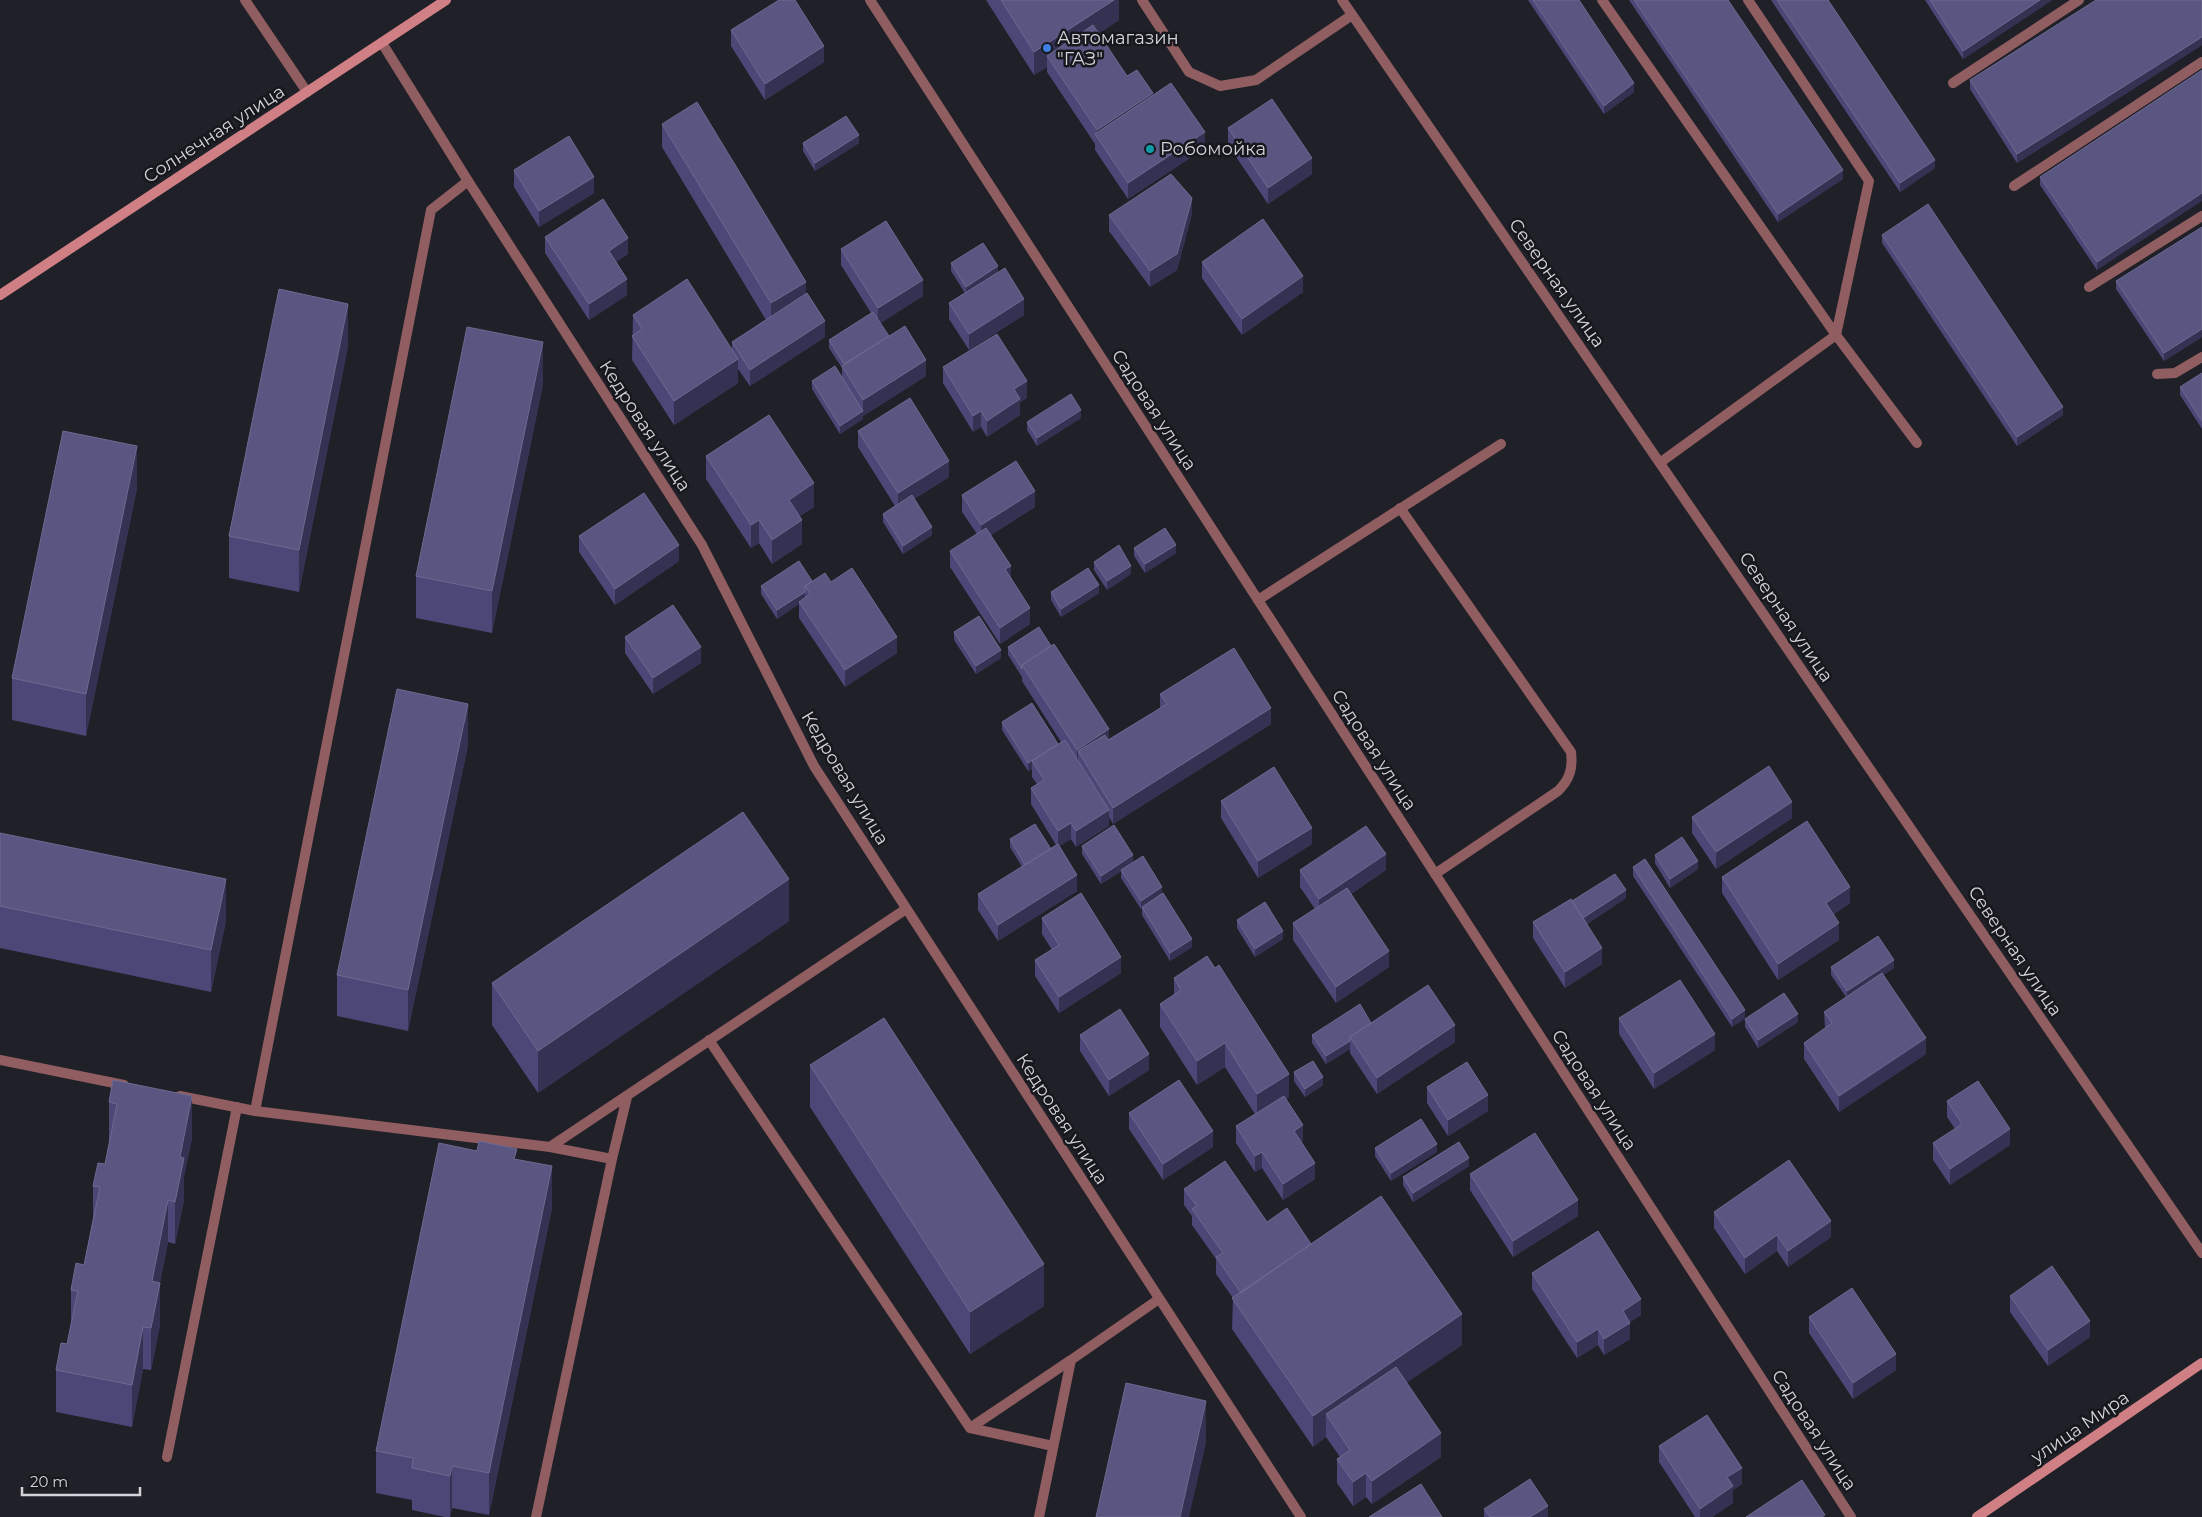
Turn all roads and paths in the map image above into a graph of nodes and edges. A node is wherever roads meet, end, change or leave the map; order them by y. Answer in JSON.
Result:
{"nodes":[{"id":1,"x":245,"y":0,"type":"edge"},
{"id":2,"x":446,"y":0,"type":"edge"},
{"id":3,"x":870,"y":0,"type":"edge"},
{"id":4,"x":1142,"y":0,"type":"edge"},
{"id":5,"x":1342,"y":0,"type":"edge"},
{"id":6,"x":1602,"y":0,"type":"edge"},
{"id":7,"x":1748,"y":0,"type":"edge"},
{"id":8,"x":2079,"y":0,"type":"edge"},
{"id":9,"x":1352,"y":14,"type":"junction"},
{"id":10,"x":382,"y":43,"type":"junction"},
{"id":11,"x":2202,"y":62,"type":"edge"},
{"id":12,"x":1953,"y":82,"type":"dead end"},
{"id":13,"x":308,"y":92,"type":"junction"},
{"id":14,"x":468,"y":181,"type":"junction"},
{"id":15,"x":2014,"y":186,"type":"dead end"},
{"id":16,"x":2202,"y":216,"type":"edge"},
{"id":17,"x":2089,"y":287,"type":"dead end"},
{"id":18,"x":0,"y":295,"type":"edge"},
{"id":19,"x":1836,"y":335,"type":"junction"},
{"id":20,"x":2202,"y":357,"type":"edge"},
{"id":21,"x":2157,"y":374,"type":"dead end"},
{"id":22,"x":1917,"y":442,"type":"dead end"},
{"id":23,"x":1501,"y":444,"type":"dead end"},
{"id":24,"x":1661,"y":462,"type":"junction"},
{"id":25,"x":1400,"y":508,"type":"junction"},
{"id":26,"x":1258,"y":600,"type":"junction"},
{"id":27,"x":1435,"y":874,"type":"junction"},
{"id":28,"x":906,"y":909,"type":"junction"},
{"id":29,"x":709,"y":1040,"type":"junction"},
{"id":30,"x":0,"y":1060,"type":"edge"},
{"id":31,"x":133,"y":1086,"type":"edge"},
{"id":32,"x":171,"y":1094,"type":"edge"},
{"id":33,"x":627,"y":1097,"type":"junction"},
{"id":34,"x":237,"y":1107,"type":"junction"},
{"id":35,"x":255,"y":1111,"type":"junction"},
{"id":36,"x":550,"y":1147,"type":"junction"},
{"id":37,"x":612,"y":1159,"type":"junction"},
{"id":38,"x":2202,"y":1253,"type":"edge"},
{"id":39,"x":1159,"y":1299,"type":"junction"},
{"id":40,"x":1071,"y":1360,"type":"junction"},
{"id":41,"x":2202,"y":1363,"type":"edge"},
{"id":42,"x":970,"y":1428,"type":"junction"},
{"id":43,"x":1053,"y":1446,"type":"junction"},
{"id":44,"x":167,"y":1457,"type":"dead end"},
{"id":45,"x":536,"y":1517,"type":"edge"},
{"id":46,"x":1039,"y":1517,"type":"edge"},
{"id":47,"x":1301,"y":1517,"type":"edge"},
{"id":48,"x":1851,"y":1517,"type":"edge"},
{"id":49,"x":1977,"y":1517,"type":"edge"}],
"edges":[{"from":1,"to":13,"type":"street"},
{"from":2,"to":10,"type":"street","name":"Солнечная улица"},
{"from":3,"to":26,"type":"street","name":"Садовая улица"},
{"from":4,"to":9,"type":"street"},
{"from":5,"to":9,"type":"street","name":"Северная улица"},
{"from":6,"to":19,"type":"street"},
{"from":7,"to":19,"type":"street"},
{"from":8,"to":12,"type":"street"},
{"from":9,"to":24,"type":"street","name":"Северная улица"},
{"from":10,"to":13,"type":"street","name":"Солнечная улица"},
{"from":10,"to":14,"type":"street","name":"Кедровая улица"},
{"from":11,"to":15,"type":"street"},
{"from":13,"to":18,"type":"street","name":"Солнечная улица"},
{"from":14,"to":28,"type":"street","name":"Кедровая улица"},
{"from":14,"to":35,"type":"street"},
{"from":16,"to":17,"type":"street"},
{"from":19,"to":22,"type":"street"},
{"from":19,"to":24,"type":"street"},
{"from":20,"to":21,"type":"street"},
{"from":23,"to":25,"type":"street"},
{"from":24,"to":38,"type":"street","name":"Северная улица"},
{"from":25,"to":26,"type":"street"},
{"from":25,"to":27,"type":"street"},
{"from":26,"to":27,"type":"street","name":"Садовая улица"},
{"from":27,"to":48,"type":"street","name":"Садовая улица"},
{"from":28,"to":29,"type":"street"},
{"from":28,"to":39,"type":"street","name":"Кедровая улица"},
{"from":29,"to":33,"type":"street"},
{"from":29,"to":42,"type":"street"},
{"from":30,"to":31,"type":"street"},
{"from":32,"to":34,"type":"street"},
{"from":33,"to":36,"type":"street"},
{"from":33,"to":37,"type":"street"},
{"from":34,"to":35,"type":"street"},
{"from":34,"to":44,"type":"street"},
{"from":35,"to":36,"type":"street"},
{"from":36,"to":37,"type":"street"},
{"from":37,"to":45,"type":"street"},
{"from":39,"to":40,"type":"street"},
{"from":39,"to":47,"type":"street","name":"Кедровая улица"},
{"from":40,"to":42,"type":"street"},
{"from":40,"to":43,"type":"street"},
{"from":41,"to":49,"type":"street","name":"улица Мира"},
{"from":42,"to":43,"type":"street"},
{"from":43,"to":46,"type":"street"}]}
